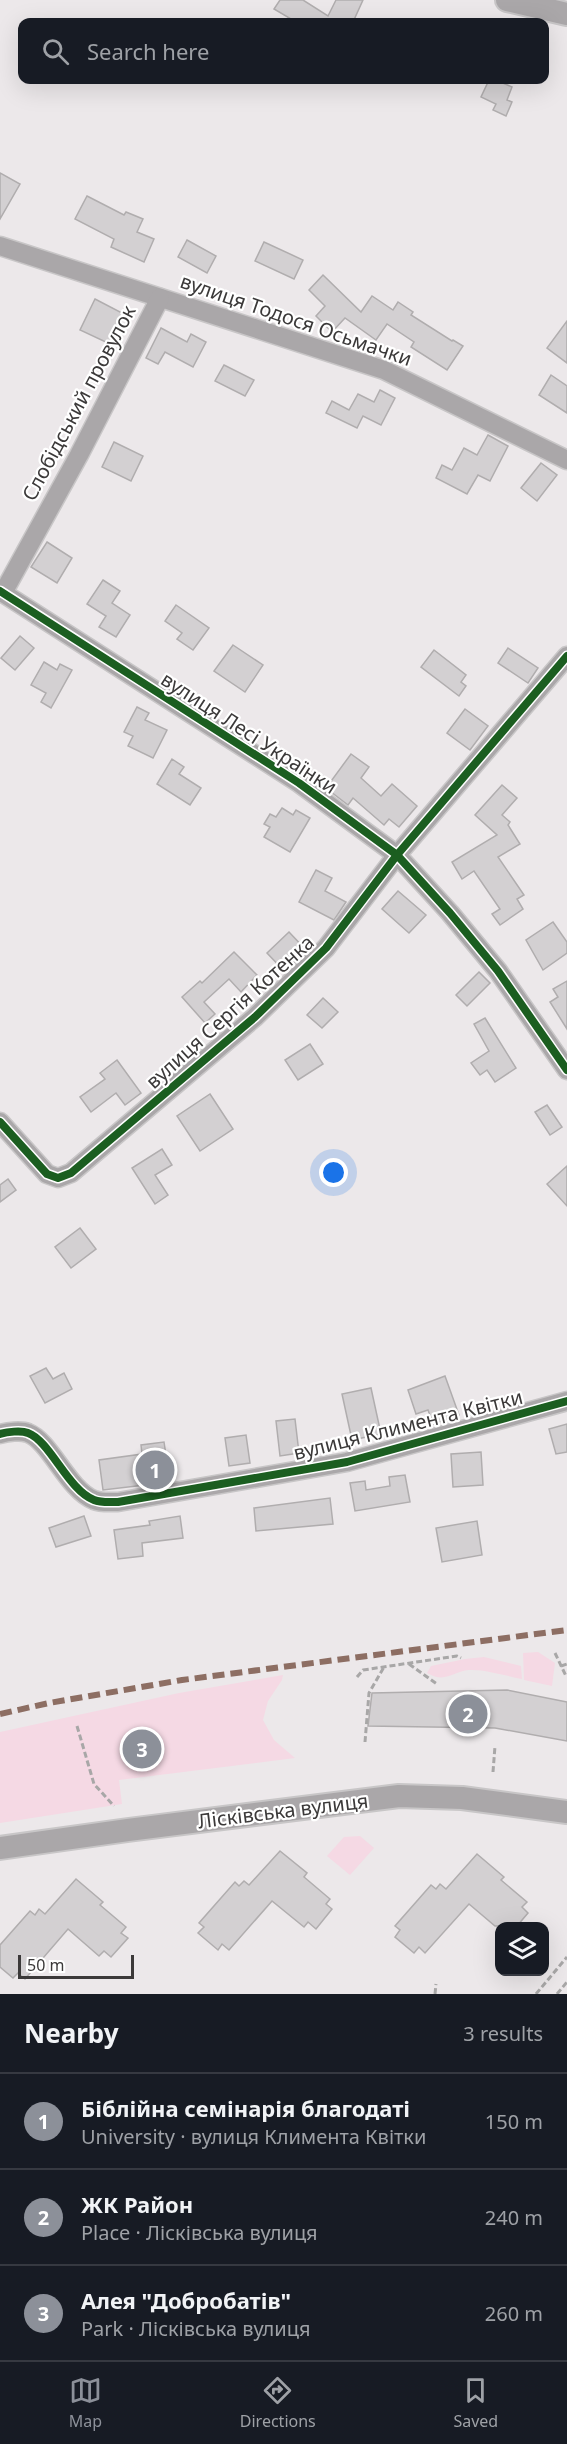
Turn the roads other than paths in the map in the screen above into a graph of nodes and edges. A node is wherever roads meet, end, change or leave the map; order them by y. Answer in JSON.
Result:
{"nodes":[{"id":1,"x":507,"y":0,"type":"edge"},
{"id":2,"x":567,"y":14,"type":"edge"},
{"id":3,"x":0,"y":246,"type":"edge"},
{"id":4,"x":160,"y":298,"type":"junction"},
{"id":5,"x":567,"y":460,"type":"edge"},
{"id":6,"x":1,"y":592,"type":"edge"},
{"id":7,"x":567,"y":656,"type":"edge"},
{"id":8,"x":397,"y":855,"type":"junction"},
{"id":9,"x":567,"y":1070,"type":"edge"},
{"id":10,"x":0,"y":1122,"type":"edge"},
{"id":11,"x":567,"y":1401,"type":"edge"},
{"id":12,"x":0,"y":1434,"type":"edge"},
{"id":13,"x":567,"y":1812,"type":"edge"},
{"id":14,"x":0,"y":1848,"type":"edge"}],
"edges":[{"from":1,"to":2,"type":"street"},
{"from":3,"to":4,"type":"street","name":"вулиця Тодося Осьмачки"},
{"from":4,"to":5,"type":"street","name":"вулиця Тодося Осьмачки"},
{"from":4,"to":6,"type":"street","name":"Слобідський провулок"},
{"from":6,"to":8,"type":"street","name":"вулиця Лесі Українки"},
{"from":7,"to":8,"type":"street","name":"вулиця Сергія Котенка"},
{"from":8,"to":9,"type":"street","name":"вулиця Лесі Українки"},
{"from":8,"to":10,"type":"street","name":"вулиця Сергія Котенка"},
{"from":11,"to":12,"type":"street","name":"вулиця Климента Квітки"},
{"from":13,"to":14,"type":"street","name":"Лісківська вулиця"}]}
